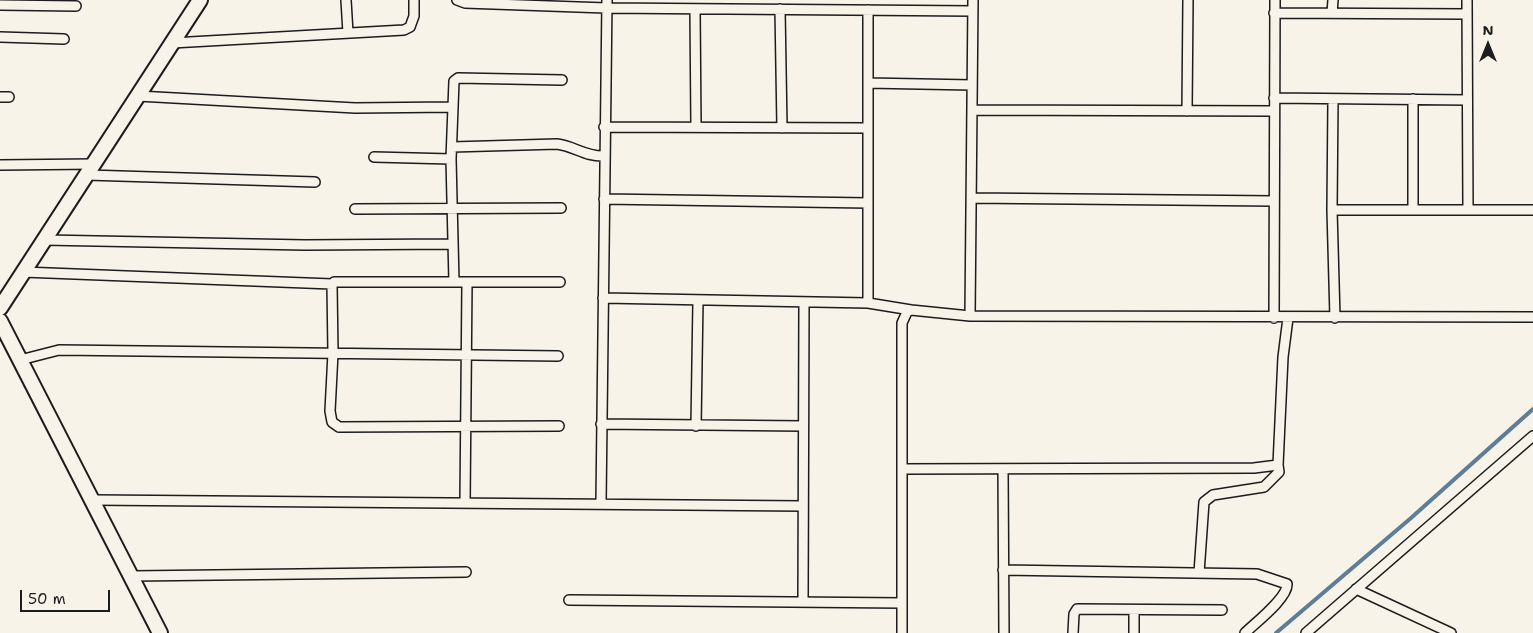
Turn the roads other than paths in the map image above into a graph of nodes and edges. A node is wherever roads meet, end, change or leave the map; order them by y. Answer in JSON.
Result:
{"nodes":[{"id":1,"x":200,"y":0,"type":"edge"},
{"id":2,"x":346,"y":0,"type":"edge"},
{"id":3,"x":414,"y":0,"type":"edge"},
{"id":4,"x":457,"y":0,"type":"edge"},
{"id":5,"x":974,"y":0,"type":"edge"},
{"id":6,"x":1188,"y":0,"type":"edge"},
{"id":7,"x":1274,"y":0,"type":"edge"},
{"id":8,"x":1332,"y":0,"type":"edge"},
{"id":9,"x":1467,"y":0,"type":"edge"},
{"id":10,"x":606,"y":4,"type":"edge"},
{"id":11,"x":0,"y":5,"type":"edge"},
{"id":12,"x":76,"y":6,"type":"dead end"},
{"id":13,"x":695,"y":9,"type":"junction"},
{"id":14,"x":780,"y":9,"type":"junction"},
{"id":15,"x":868,"y":10,"type":"junction"},
{"id":16,"x":973,"y":11,"type":"junction"},
{"id":17,"x":1274,"y":13,"type":"junction"},
{"id":18,"x":1332,"y":13,"type":"junction"},
{"id":19,"x":1467,"y":14,"type":"junction"},
{"id":20,"x":348,"y":33,"type":"junction"},
{"id":21,"x":0,"y":37,"type":"edge"},
{"id":22,"x":64,"y":39,"type":"dead end"},
{"id":23,"x":172,"y":42,"type":"junction"},
{"id":24,"x":562,"y":80,"type":"dead end"},
{"id":25,"x":868,"y":83,"type":"junction"},
{"id":26,"x":972,"y":85,"type":"junction"},
{"id":27,"x":138,"y":96,"type":"junction"},
{"id":28,"x":1274,"y":98,"type":"junction"},
{"id":29,"x":1333,"y":99,"type":"junction"},
{"id":30,"x":1413,"y":100,"type":"junction"},
{"id":31,"x":1467,"y":100,"type":"junction"},
{"id":32,"x":453,"y":107,"type":"junction"},
{"id":33,"x":972,"y":110,"type":"junction"},
{"id":34,"x":1187,"y":111,"type":"junction"},
{"id":35,"x":1274,"y":112,"type":"junction"},
{"id":36,"x":604,"y":127,"type":"junction"},
{"id":37,"x":696,"y":127,"type":"junction"},
{"id":38,"x":782,"y":128,"type":"junction"},
{"id":39,"x":868,"y":128,"type":"junction"},
{"id":40,"x":452,"y":147,"type":"junction"},
{"id":41,"x":604,"y":156,"type":"junction"},
{"id":42,"x":374,"y":157,"type":"dead end"},
{"id":43,"x":451,"y":159,"type":"junction"},
{"id":44,"x":0,"y":165,"type":"edge"},
{"id":45,"x":90,"y":169,"type":"junction"},
{"id":46,"x":315,"y":182,"type":"dead end"},
{"id":47,"x":971,"y":198,"type":"junction"},
{"id":48,"x":604,"y":199,"type":"junction"},
{"id":49,"x":1274,"y":201,"type":"junction"},
{"id":50,"x":868,"y":203,"type":"junction"},
{"id":51,"x":561,"y":208,"type":"dead end"},
{"id":52,"x":355,"y":209,"type":"dead end"},
{"id":53,"x":452,"y":209,"type":"junction"},
{"id":54,"x":1332,"y":210,"type":"junction"},
{"id":55,"x":1413,"y":210,"type":"junction"},
{"id":56,"x":1468,"y":210,"type":"junction"},
{"id":57,"x":1533,"y":210,"type":"edge"},
{"id":58,"x":44,"y":240,"type":"junction"},
{"id":59,"x":452,"y":244,"type":"junction"},
{"id":60,"x":23,"y":272,"type":"junction"},
{"id":61,"x":454,"y":282,"type":"junction"},
{"id":62,"x":467,"y":282,"type":"junction"},
{"id":63,"x":560,"y":282,"type":"dead end"},
{"id":64,"x":332,"y":284,"type":"junction"},
{"id":65,"x":603,"y":298,"type":"junction"},
{"id":66,"x":698,"y":300,"type":"junction"},
{"id":67,"x":804,"y":302,"type":"junction"},
{"id":68,"x":868,"y":303,"type":"junction"},
{"id":69,"x":0,"y":308,"type":"edge"},
{"id":70,"x":911,"y":310,"type":"junction"},
{"id":71,"x":970,"y":316,"type":"junction"},
{"id":72,"x":1533,"y":317,"type":"edge"},
{"id":73,"x":1274,"y":318,"type":"junction"},
{"id":74,"x":1288,"y":318,"type":"junction"},
{"id":75,"x":1335,"y":318,"type":"junction"},
{"id":76,"x":0,"y":321,"type":"edge"},
{"id":77,"x":333,"y":353,"type":"junction"},
{"id":78,"x":467,"y":355,"type":"junction"},
{"id":79,"x":558,"y":356,"type":"dead end"},
{"id":80,"x":20,"y":360,"type":"junction"},
{"id":81,"x":601,"y":424,"type":"junction"},
{"id":82,"x":465,"y":425,"type":"junction"},
{"id":83,"x":559,"y":426,"type":"dead end"},
{"id":84,"x":696,"y":426,"type":"junction"},
{"id":85,"x":803,"y":426,"type":"junction"},
{"id":86,"x":1533,"y":436,"type":"edge"},
{"id":87,"x":1278,"y":465,"type":"junction"},
{"id":88,"x":902,"y":470,"type":"junction"},
{"id":89,"x":1003,"y":470,"type":"junction"},
{"id":90,"x":93,"y":500,"type":"junction"},
{"id":91,"x":601,"y":503,"type":"junction"},
{"id":92,"x":465,"y":504,"type":"junction"},
{"id":93,"x":802,"y":506,"type":"junction"},
{"id":94,"x":1003,"y":570,"type":"junction"},
{"id":95,"x":466,"y":572,"type":"dead end"},
{"id":96,"x":1199,"y":573,"type":"junction"},
{"id":97,"x":133,"y":576,"type":"junction"},
{"id":98,"x":1356,"y":589,"type":"junction"},
{"id":99,"x":569,"y":600,"type":"dead end"},
{"id":100,"x":803,"y":602,"type":"junction"},
{"id":101,"x":902,"y":603,"type":"junction"},
{"id":102,"x":1134,"y":610,"type":"junction"},
{"id":103,"x":1222,"y":610,"type":"dead end"},
{"id":104,"x":160,"y":633,"type":"edge"},
{"id":105,"x":902,"y":633,"type":"edge"},
{"id":106,"x":1004,"y":633,"type":"edge"},
{"id":107,"x":1073,"y":633,"type":"edge"},
{"id":108,"x":1134,"y":633,"type":"edge"},
{"id":109,"x":1245,"y":633,"type":"edge"},
{"id":110,"x":1306,"y":633,"type":"edge"},
{"id":111,"x":1451,"y":633,"type":"edge"}],
"edges":[{"from":1,"to":23,"type":"street"},
{"from":2,"to":20,"type":"street"},
{"from":3,"to":20,"type":"street"},
{"from":4,"to":10,"type":"street"},
{"from":5,"to":16,"type":"street"},
{"from":6,"to":34,"type":"street"},
{"from":7,"to":17,"type":"street"},
{"from":8,"to":18,"type":"street"},
{"from":9,"to":19,"type":"street"},
{"from":10,"to":13,"type":"street"},
{"from":10,"to":36,"type":"street"},
{"from":11,"to":12,"type":"street"},
{"from":13,"to":14,"type":"street"},
{"from":13,"to":37,"type":"street"},
{"from":14,"to":15,"type":"street"},
{"from":14,"to":38,"type":"street"},
{"from":15,"to":16,"type":"street"},
{"from":15,"to":25,"type":"street"},
{"from":16,"to":26,"type":"street"},
{"from":17,"to":18,"type":"street"},
{"from":17,"to":28,"type":"street"},
{"from":18,"to":19,"type":"street"},
{"from":19,"to":31,"type":"street"},
{"from":20,"to":23,"type":"street"},
{"from":21,"to":22,"type":"street"},
{"from":23,"to":27,"type":"street"},
{"from":24,"to":32,"type":"street"},
{"from":25,"to":26,"type":"street"},
{"from":25,"to":39,"type":"street"},
{"from":26,"to":33,"type":"street"},
{"from":27,"to":32,"type":"street"},
{"from":27,"to":45,"type":"street"},
{"from":28,"to":29,"type":"street"},
{"from":28,"to":35,"type":"street"},
{"from":29,"to":30,"type":"street"},
{"from":29,"to":54,"type":"street"},
{"from":30,"to":31,"type":"street"},
{"from":30,"to":55,"type":"street"},
{"from":31,"to":56,"type":"street"},
{"from":32,"to":40,"type":"street"},
{"from":33,"to":34,"type":"street"},
{"from":33,"to":47,"type":"street"},
{"from":34,"to":35,"type":"street"},
{"from":35,"to":49,"type":"street"},
{"from":36,"to":37,"type":"street"},
{"from":36,"to":41,"type":"street"},
{"from":37,"to":38,"type":"street"},
{"from":38,"to":39,"type":"street"},
{"from":39,"to":50,"type":"street"},
{"from":40,"to":41,"type":"street"},
{"from":40,"to":43,"type":"street"},
{"from":41,"to":48,"type":"street"},
{"from":42,"to":43,"type":"street"},
{"from":43,"to":53,"type":"street"},
{"from":44,"to":45,"type":"street"},
{"from":45,"to":46,"type":"street"},
{"from":45,"to":58,"type":"street"},
{"from":47,"to":49,"type":"street"},
{"from":47,"to":71,"type":"street"},
{"from":48,"to":50,"type":"street"},
{"from":48,"to":65,"type":"street"},
{"from":49,"to":73,"type":"street"},
{"from":50,"to":68,"type":"street"},
{"from":51,"to":53,"type":"street"},
{"from":52,"to":53,"type":"street"},
{"from":53,"to":59,"type":"street"},
{"from":54,"to":55,"type":"street"},
{"from":54,"to":75,"type":"street"},
{"from":55,"to":56,"type":"street"},
{"from":56,"to":57,"type":"street"},
{"from":58,"to":59,"type":"street"},
{"from":58,"to":60,"type":"street"},
{"from":59,"to":61,"type":"street"},
{"from":60,"to":64,"type":"street"},
{"from":60,"to":69,"type":"street"},
{"from":61,"to":62,"type":"street"},
{"from":61,"to":64,"type":"street"},
{"from":62,"to":63,"type":"street"},
{"from":62,"to":78,"type":"street"},
{"from":64,"to":77,"type":"street"},
{"from":65,"to":66,"type":"street"},
{"from":65,"to":81,"type":"street"},
{"from":66,"to":67,"type":"street"},
{"from":66,"to":84,"type":"street"},
{"from":67,"to":68,"type":"street"},
{"from":67,"to":85,"type":"street"},
{"from":68,"to":70,"type":"street"},
{"from":70,"to":71,"type":"street"},
{"from":70,"to":88,"type":"street"},
{"from":71,"to":73,"type":"street"},
{"from":72,"to":75,"type":"street"},
{"from":73,"to":74,"type":"street"},
{"from":74,"to":75,"type":"street"},
{"from":74,"to":87,"type":"street"},
{"from":76,"to":80,"type":"street"},
{"from":77,"to":78,"type":"street"},
{"from":77,"to":80,"type":"street"},
{"from":77,"to":82,"type":"street"},
{"from":78,"to":79,"type":"street"},
{"from":78,"to":82,"type":"street"},
{"from":80,"to":90,"type":"street"},
{"from":81,"to":84,"type":"street"},
{"from":81,"to":91,"type":"street"},
{"from":82,"to":83,"type":"street"},
{"from":82,"to":92,"type":"street"},
{"from":84,"to":85,"type":"street"},
{"from":85,"to":93,"type":"street"},
{"from":86,"to":98,"type":"street"},
{"from":87,"to":89,"type":"street"},
{"from":87,"to":96,"type":"street"},
{"from":88,"to":89,"type":"street"},
{"from":88,"to":101,"type":"street"},
{"from":89,"to":94,"type":"street"},
{"from":90,"to":92,"type":"street"},
{"from":90,"to":97,"type":"street"},
{"from":91,"to":92,"type":"street"},
{"from":91,"to":93,"type":"street"},
{"from":93,"to":100,"type":"street"},
{"from":94,"to":96,"type":"street"},
{"from":94,"to":106,"type":"street"},
{"from":95,"to":97,"type":"street"},
{"from":96,"to":109,"type":"street"},
{"from":97,"to":104,"type":"street"},
{"from":98,"to":110,"type":"street"},
{"from":98,"to":111,"type":"street"},
{"from":99,"to":100,"type":"street"},
{"from":100,"to":101,"type":"street"},
{"from":101,"to":105,"type":"street"},
{"from":102,"to":103,"type":"street"},
{"from":102,"to":107,"type":"street"},
{"from":102,"to":108,"type":"street"}]}
